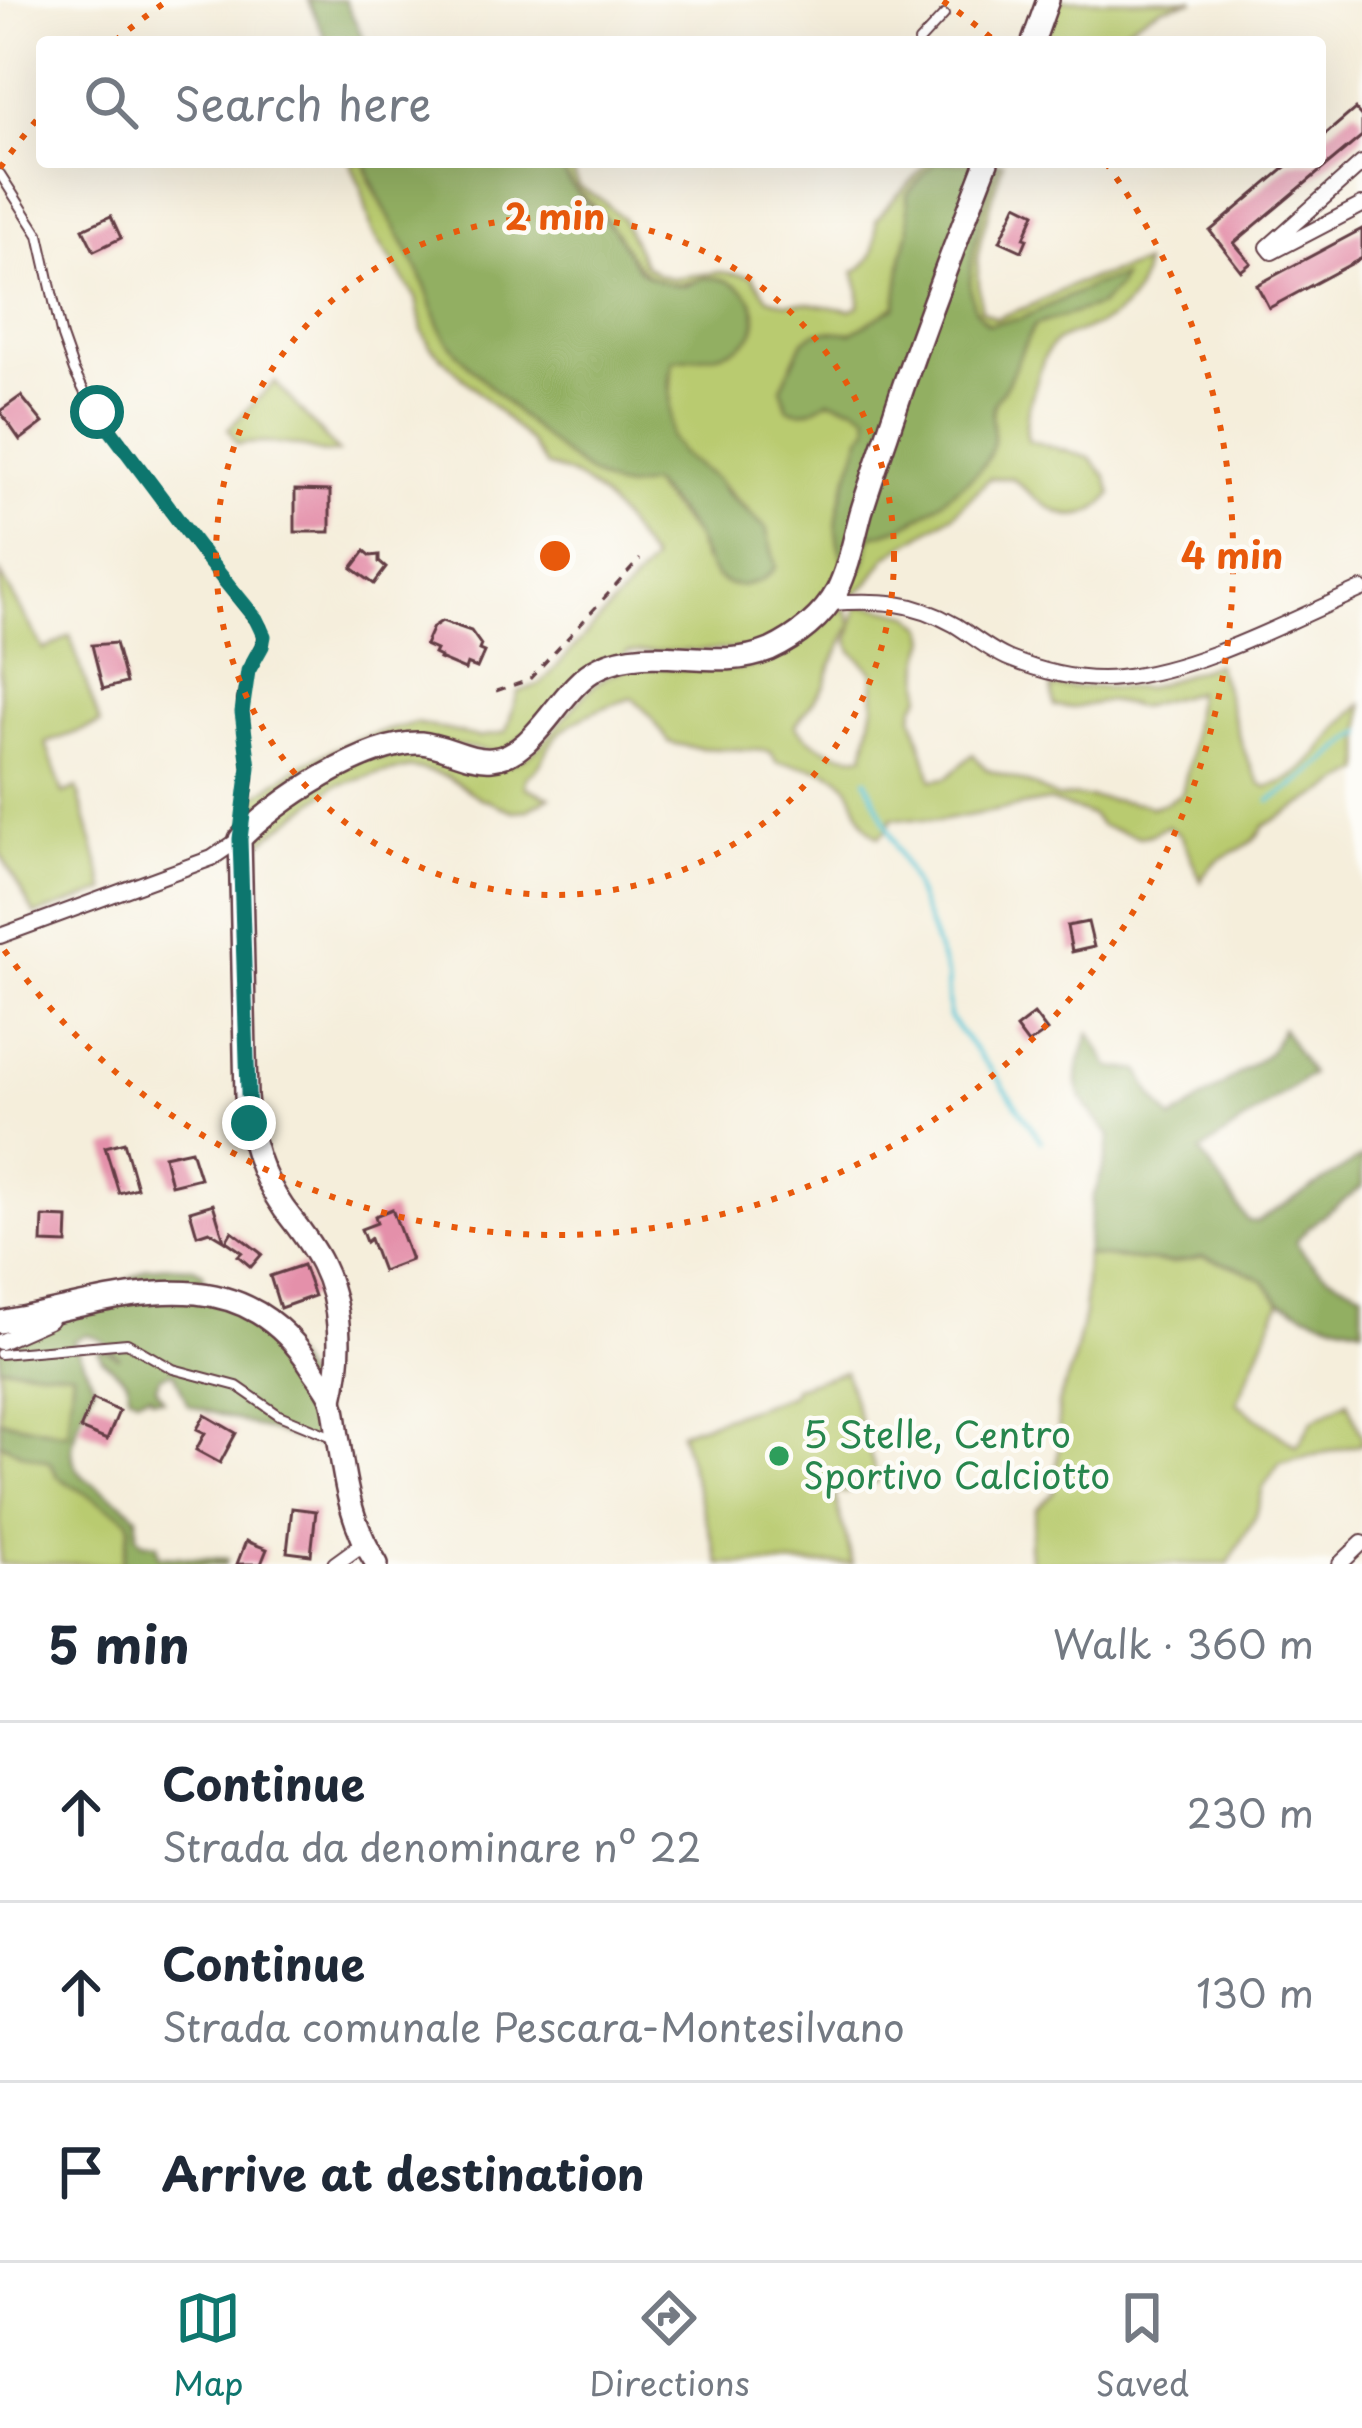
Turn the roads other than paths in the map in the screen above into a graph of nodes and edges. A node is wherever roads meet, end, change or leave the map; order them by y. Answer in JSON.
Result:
{"nodes":[{"id":1,"x":1048,"y":0,"type":"edge"},
{"id":2,"x":944,"y":15,"type":"dead end"},
{"id":3,"x":925,"y":36,"type":"edge"},
{"id":4,"x":1035,"y":36,"type":"edge"},
{"id":5,"x":1362,"y":163,"type":"edge"},
{"id":6,"x":985,"y":168,"type":"edge"},
{"id":7,"x":0,"y":174,"type":"edge"},
{"id":8,"x":1362,"y":205,"type":"edge"},
{"id":9,"x":1362,"y":589,"type":"edge"},
{"id":10,"x":830,"y":603,"type":"junction"},
{"id":11,"x":240,"y":839,"type":"junction"},
{"id":12,"x":0,"y":936,"type":"edge"},
{"id":13,"x":77,"y":1307,"type":"junction"},
{"id":14,"x":4,"y":1322,"type":"edge"},
{"id":15,"x":0,"y":1342,"type":"edge"},
{"id":16,"x":0,"y":1354,"type":"edge"},
{"id":17,"x":332,"y":1399,"type":"junction"},
{"id":18,"x":338,"y":1439,"type":"junction"},
{"id":19,"x":364,"y":1543,"type":"junction"},
{"id":20,"x":1362,"y":1543,"type":"edge"},
{"id":21,"x":335,"y":1564,"type":"edge"},
{"id":22,"x":377,"y":1564,"type":"edge"},
{"id":23,"x":1340,"y":1564,"type":"edge"}],
"edges":[{"from":1,"to":4,"type":"street"},
{"from":2,"to":3,"type":"lane"},
{"from":5,"to":8,"type":"street"},
{"from":6,"to":10,"type":"street"},
{"from":7,"to":11,"type":"lane"},
{"from":9,"to":10,"type":"street"},
{"from":10,"to":11,"type":"street"},
{"from":11,"to":12,"type":"street"},
{"from":11,"to":17,"type":"street"},
{"from":13,"to":14,"type":"street"},
{"from":13,"to":15,"type":"street"},
{"from":13,"to":17,"type":"street"},
{"from":16,"to":18,"type":"lane"},
{"from":17,"to":18,"type":"street"},
{"from":18,"to":19,"type":"street"},
{"from":19,"to":21,"type":"street"},
{"from":19,"to":22,"type":"street"},
{"from":20,"to":23,"type":"street"}]}
